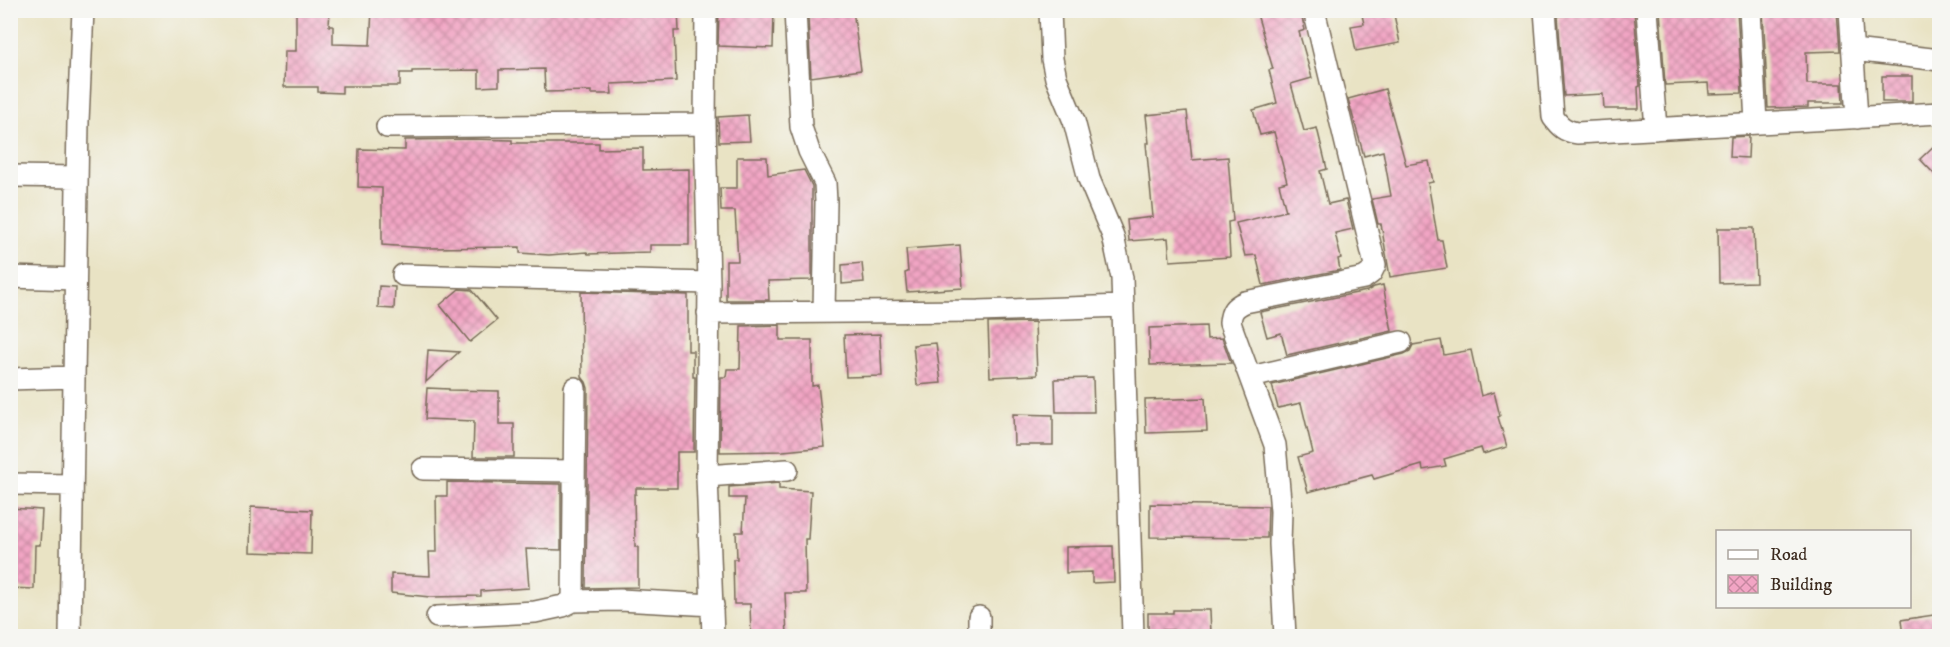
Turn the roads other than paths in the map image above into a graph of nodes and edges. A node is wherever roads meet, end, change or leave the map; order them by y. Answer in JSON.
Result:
{"nodes":[{"id":1,"x":83,"y":10,"type":"edge"},
{"id":2,"x":706,"y":10,"type":"edge"},
{"id":3,"x":795,"y":10,"type":"edge"},
{"id":4,"x":1050,"y":10,"type":"edge"},
{"id":5,"x":1314,"y":10,"type":"edge"},
{"id":6,"x":1545,"y":10,"type":"edge"},
{"id":7,"x":1647,"y":10,"type":"edge"},
{"id":8,"x":1750,"y":10,"type":"edge"},
{"id":9,"x":1850,"y":10,"type":"edge"},
{"id":10,"x":1853,"y":50,"type":"junction"},
{"id":11,"x":1940,"y":60,"type":"edge"},
{"id":12,"x":1940,"y":113,"type":"edge"},
{"id":13,"x":1857,"y":118,"type":"junction"},
{"id":14,"x":1756,"y":123,"type":"junction"},
{"id":15,"x":705,"y":124,"type":"junction"},
{"id":16,"x":387,"y":127,"type":"dead end"},
{"id":17,"x":1656,"y":129,"type":"junction"},
{"id":18,"x":10,"y":176,"type":"edge"},
{"id":19,"x":76,"y":177,"type":"junction"},
{"id":20,"x":403,"y":275,"type":"dead end"},
{"id":21,"x":10,"y":277,"type":"edge"},
{"id":22,"x":75,"y":279,"type":"junction"},
{"id":23,"x":709,"y":283,"type":"junction"},
{"id":24,"x":1123,"y":306,"type":"junction"},
{"id":25,"x":824,"y":312,"type":"junction"},
{"id":26,"x":708,"y":313,"type":"junction"},
{"id":27,"x":1401,"y":342,"type":"dead end"},
{"id":28,"x":74,"y":377,"type":"junction"},
{"id":29,"x":1251,"y":377,"type":"junction"},
{"id":30,"x":10,"y":379,"type":"edge"},
{"id":31,"x":574,"y":388,"type":"dead end"},
{"id":32,"x":423,"y":469,"type":"dead end"},
{"id":33,"x":787,"y":470,"type":"dead end"},
{"id":34,"x":574,"y":471,"type":"junction"},
{"id":35,"x":707,"y":476,"type":"junction"},
{"id":36,"x":10,"y":484,"type":"edge"},
{"id":37,"x":72,"y":485,"type":"junction"},
{"id":38,"x":573,"y":601,"type":"junction"},
{"id":39,"x":712,"y":605,"type":"junction"},
{"id":40,"x":437,"y":617,"type":"dead end"},
{"id":41,"x":70,"y":636,"type":"edge"},
{"id":42,"x":713,"y":636,"type":"edge"},
{"id":43,"x":1133,"y":636,"type":"edge"},
{"id":44,"x":1285,"y":636,"type":"edge"}],
"edges":[{"from":1,"to":19,"type":"street"},
{"from":2,"to":15,"type":"street"},
{"from":3,"to":25,"type":"street"},
{"from":4,"to":24,"type":"street"},
{"from":5,"to":29,"type":"street"},
{"from":6,"to":17,"type":"street"},
{"from":7,"to":17,"type":"street"},
{"from":8,"to":14,"type":"street"},
{"from":9,"to":10,"type":"street"},
{"from":10,"to":11,"type":"street"},
{"from":10,"to":13,"type":"street"},
{"from":12,"to":13,"type":"street"},
{"from":13,"to":14,"type":"street"},
{"from":14,"to":17,"type":"street"},
{"from":15,"to":16,"type":"street"},
{"from":15,"to":23,"type":"street"},
{"from":18,"to":19,"type":"street"},
{"from":19,"to":22,"type":"street"},
{"from":20,"to":23,"type":"street"},
{"from":21,"to":22,"type":"street"},
{"from":22,"to":28,"type":"street"},
{"from":23,"to":26,"type":"street"},
{"from":24,"to":25,"type":"street"},
{"from":24,"to":43,"type":"street"},
{"from":25,"to":26,"type":"street"},
{"from":26,"to":35,"type":"street"},
{"from":27,"to":29,"type":"street"},
{"from":28,"to":30,"type":"street"},
{"from":28,"to":37,"type":"street"},
{"from":29,"to":44,"type":"street"},
{"from":31,"to":34,"type":"street"},
{"from":32,"to":34,"type":"street"},
{"from":33,"to":35,"type":"street"},
{"from":34,"to":38,"type":"street"},
{"from":35,"to":39,"type":"street"},
{"from":36,"to":37,"type":"street"},
{"from":37,"to":41,"type":"street"},
{"from":38,"to":39,"type":"street"},
{"from":38,"to":40,"type":"street"},
{"from":39,"to":42,"type":"street"}]}
